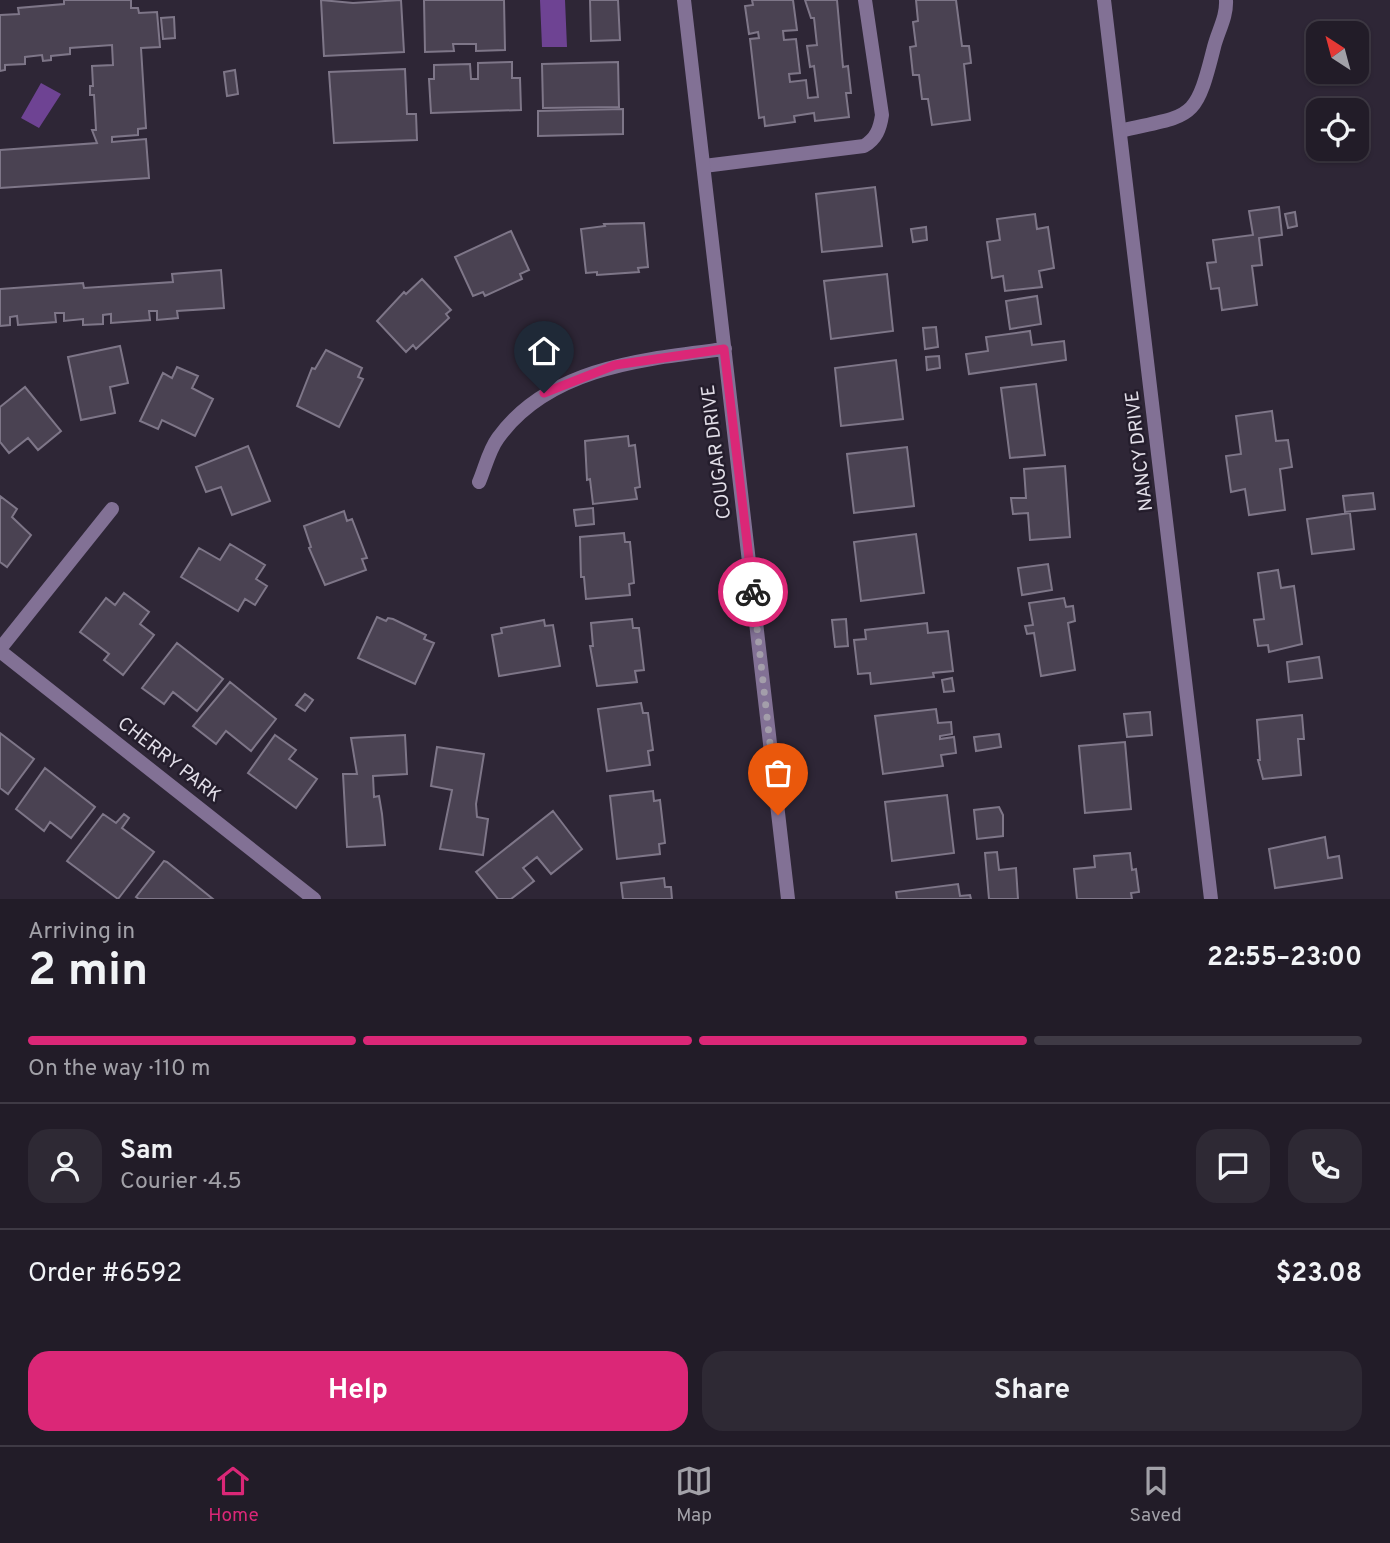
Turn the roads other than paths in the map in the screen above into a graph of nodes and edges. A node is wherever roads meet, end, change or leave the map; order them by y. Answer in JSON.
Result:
{"nodes":[{"id":1,"x":684,"y":0,"type":"edge"},
{"id":2,"x":865,"y":0,"type":"edge"},
{"id":3,"x":1104,"y":0,"type":"edge"},
{"id":4,"x":1226,"y":0,"type":"edge"},
{"id":5,"x":1121,"y":131,"type":"junction"},
{"id":6,"x":704,"y":166,"type":"junction"},
{"id":7,"x":724,"y":349,"type":"junction"},
{"id":8,"x":479,"y":482,"type":"dead end"},
{"id":9,"x":112,"y":509,"type":"dead end"},
{"id":10,"x":0,"y":650,"type":"edge"},
{"id":11,"x":314,"y":899,"type":"edge"},
{"id":12,"x":788,"y":899,"type":"edge"},
{"id":13,"x":1212,"y":899,"type":"edge"}],
"edges":[{"from":1,"to":6,"type":"street","name":"COUGAR DRIVE"},
{"from":2,"to":6,"type":"street"},
{"from":3,"to":5,"type":"street","name":"NANCY DRIVE"},
{"from":4,"to":5,"type":"street"},
{"from":5,"to":13,"type":"street","name":"NANCY DRIVE"},
{"from":6,"to":7,"type":"street","name":"COUGAR DRIVE"},
{"from":7,"to":8,"type":"street"},
{"from":7,"to":12,"type":"street","name":"COUGAR DRIVE"},
{"from":9,"to":10,"type":"street"},
{"from":10,"to":11,"type":"street","name":"CHERRY PARK"}]}
